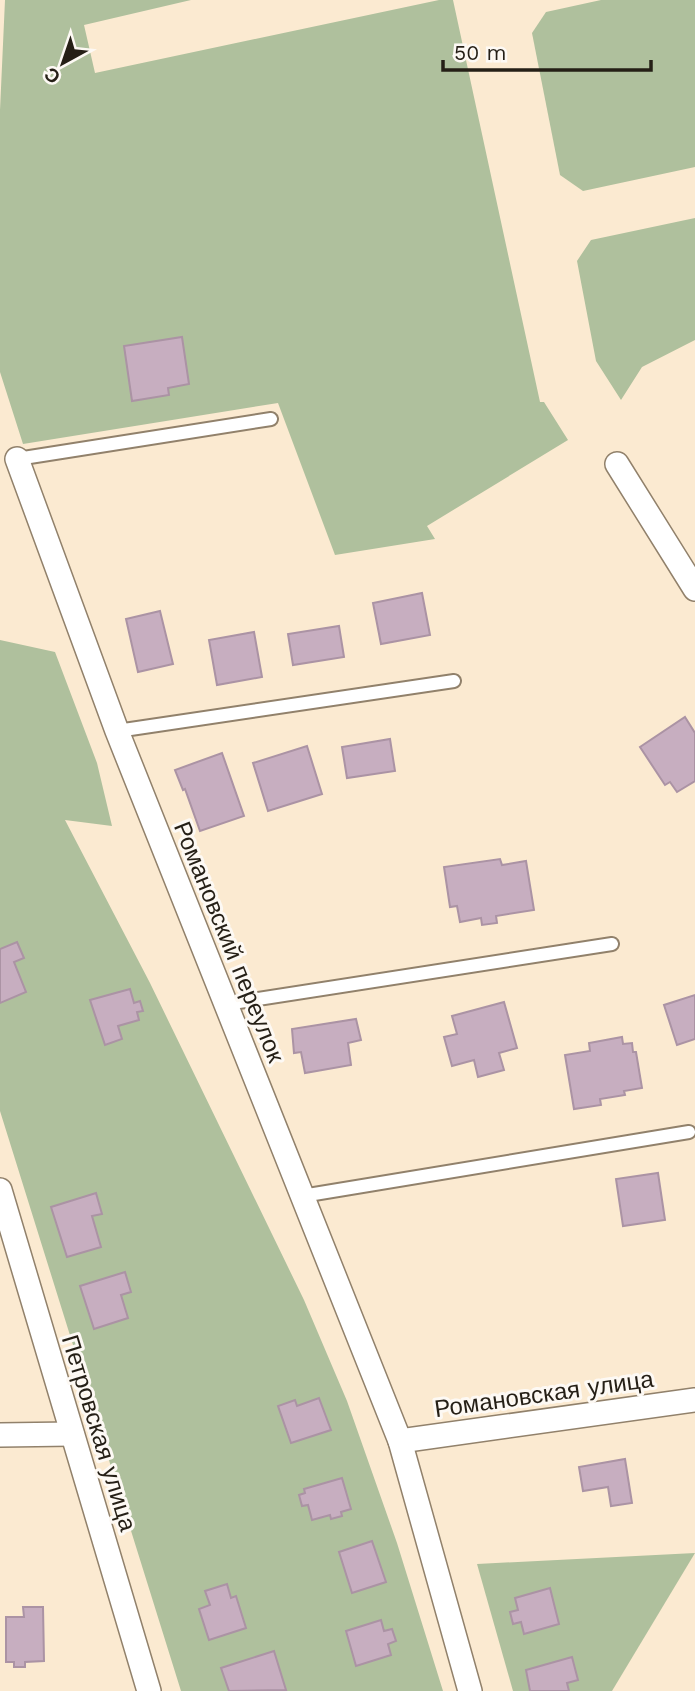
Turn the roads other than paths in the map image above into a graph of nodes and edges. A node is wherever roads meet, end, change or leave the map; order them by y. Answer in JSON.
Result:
{"nodes":[{"id":1,"x":271,"y":419,"type":"dead end"},
{"id":2,"x":17,"y":459,"type":"joint"},
{"id":3,"x":617,"y":464,"type":"dead end"},
{"id":4,"x":695,"y":589,"type":"edge"},
{"id":5,"x":454,"y":681,"type":"dead end"},
{"id":6,"x":117,"y":731,"type":"junction"},
{"id":7,"x":612,"y":944,"type":"dead end"},
{"id":8,"x":226,"y":1004,"type":"junction"},
{"id":9,"x":689,"y":1132,"type":"dead end"},
{"id":10,"x":0,"y":1190,"type":"edge"},
{"id":11,"x":302,"y":1196,"type":"junction"},
{"id":12,"x":695,"y":1400,"type":"edge"},
{"id":13,"x":72,"y":1434,"type":"junction"},
{"id":14,"x":0,"y":1435,"type":"edge"},
{"id":15,"x":400,"y":1441,"type":"junction"},
{"id":16,"x":149,"y":1691,"type":"edge"},
{"id":17,"x":470,"y":1691,"type":"edge"}],
"edges":[{"from":1,"to":2,"type":"lane"},
{"from":2,"to":6,"type":"street","name":"Романовский переулок"},
{"from":3,"to":4,"type":"street"},
{"from":5,"to":6,"type":"lane"},
{"from":6,"to":8,"type":"street","name":"Романовский переулок"},
{"from":7,"to":8,"type":"lane"},
{"from":8,"to":11,"type":"street","name":"Романовский переулок"},
{"from":9,"to":11,"type":"lane"},
{"from":10,"to":13,"type":"street","name":"Петровская улица"},
{"from":11,"to":15,"type":"street","name":"Романовский переулок"},
{"from":12,"to":15,"type":"street","name":"Романовская улица"},
{"from":13,"to":14,"type":"street"},
{"from":13,"to":16,"type":"street","name":"Петровская улица"},
{"from":15,"to":17,"type":"street"}]}
